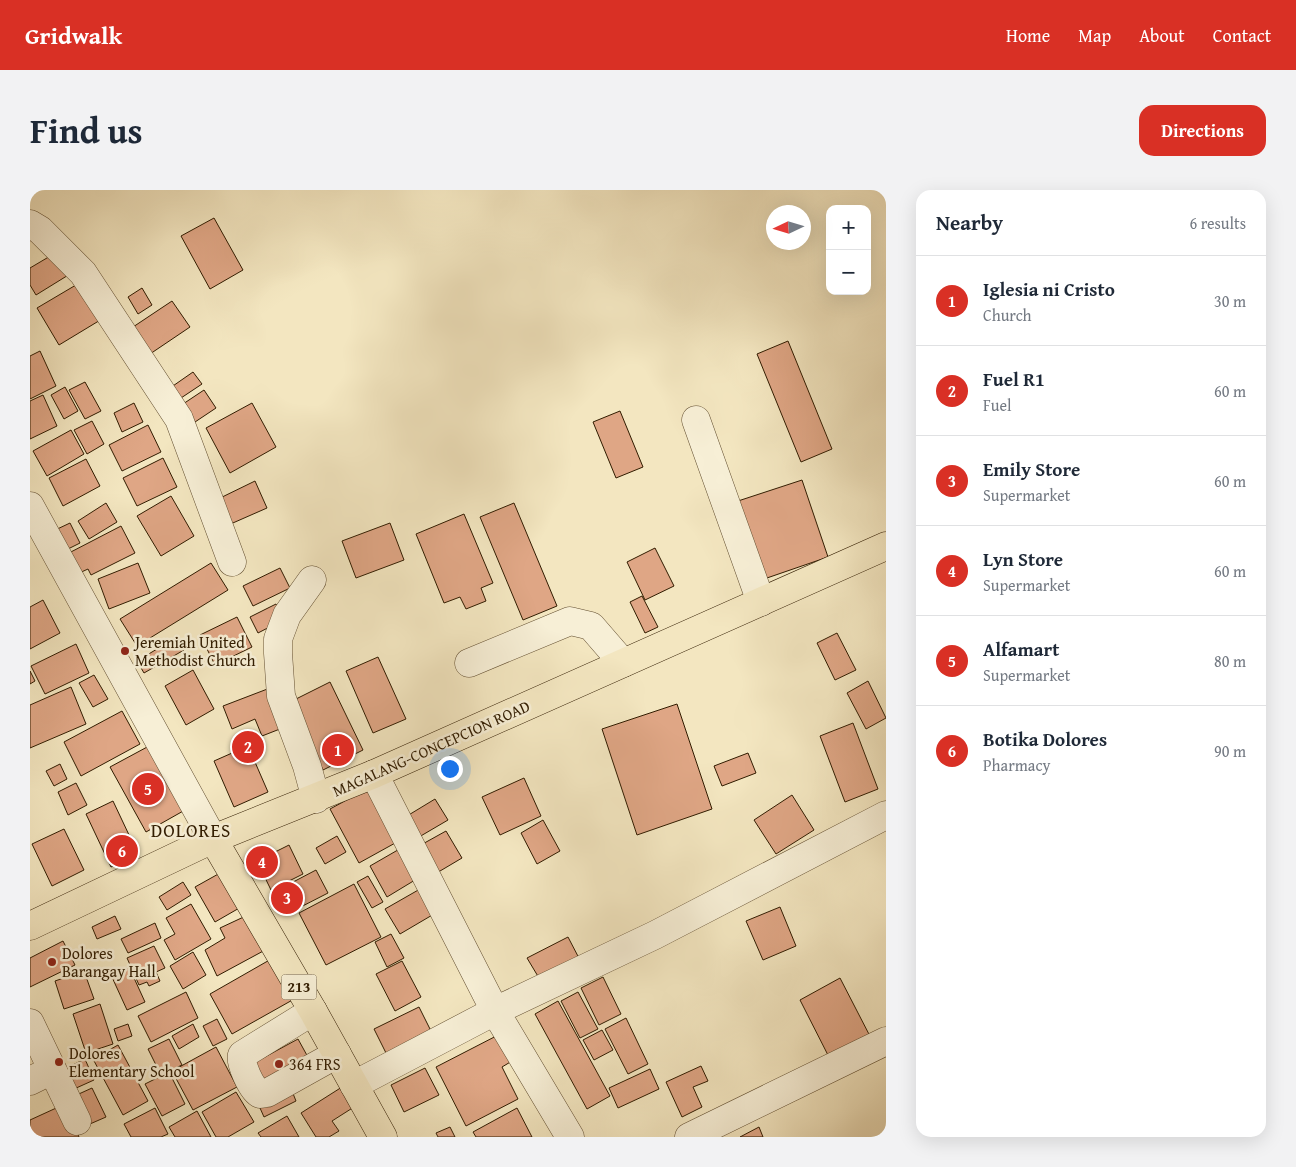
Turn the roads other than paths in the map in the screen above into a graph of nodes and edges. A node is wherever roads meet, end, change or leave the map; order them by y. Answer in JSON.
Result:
{"nodes":[{"id":1,"x":30,"y":224,"type":"edge"},
{"id":2,"x":696,"y":420,"type":"dead end"},
{"id":3,"x":30,"y":506,"type":"edge"},
{"id":4,"x":38,"y":539,"type":"edge"},
{"id":5,"x":886,"y":546,"type":"edge"},
{"id":6,"x":232,"y":562,"type":"dead end"},
{"id":7,"x":312,"y":580,"type":"dead end"},
{"id":8,"x":761,"y":602,"type":"junction"},
{"id":9,"x":469,"y":663,"type":"dead end"},
{"id":10,"x":623,"y":663,"type":"junction"},
{"id":11,"x":374,"y":774,"type":"junction"},
{"id":12,"x":316,"y":799,"type":"junction"},
{"id":13,"x":886,"y":815,"type":"edge"},
{"id":14,"x":214,"y":839,"type":"junction"},
{"id":15,"x":30,"y":926,"type":"edge"},
{"id":16,"x":313,"y":1011,"type":"junction"},
{"id":17,"x":495,"y":1011,"type":"junction"},
{"id":18,"x":30,"y":1024,"type":"edge"},
{"id":19,"x":886,"y":1041,"type":"edge"},
{"id":20,"x":337,"y":1054,"type":"junction"},
{"id":21,"x":41,"y":1076,"type":"edge"},
{"id":22,"x":354,"y":1085,"type":"junction"},
{"id":23,"x":77,"y":1121,"type":"dead end"},
{"id":24,"x":382,"y":1137,"type":"edge"},
{"id":25,"x":570,"y":1137,"type":"edge"},
{"id":26,"x":689,"y":1137,"type":"edge"}],
"edges":[{"from":1,"to":6,"type":"street"},
{"from":2,"to":8,"type":"street"},
{"from":3,"to":4,"type":"street"},
{"from":4,"to":14,"type":"street"},
{"from":5,"to":8,"type":"main road","name":"MAGALANG-CONCEPCION ROAD"},
{"from":7,"to":12,"type":"street"},
{"from":8,"to":10,"type":"main road","name":"MAGALANG-CONCEPCION ROAD"},
{"from":9,"to":10,"type":"street"},
{"from":10,"to":11,"type":"main road","name":"MAGALANG-CONCEPCION ROAD"},
{"from":11,"to":12,"type":"main road","name":"MAGALANG-CONCEPCION ROAD"},
{"from":11,"to":17,"type":"street"},
{"from":12,"to":14,"type":"main road","name":"MAGALANG-CONCEPCION ROAD"},
{"from":13,"to":17,"type":"street"},
{"from":14,"to":15,"type":"main road","name":"MAGALANG-CONCEPCION ROAD"},
{"from":14,"to":16,"type":"main road","number":"213"},
{"from":16,"to":20,"type":"main road","number":"213"},
{"from":16,"to":20,"type":"street"},
{"from":17,"to":22,"type":"street"},
{"from":17,"to":25,"type":"street"},
{"from":18,"to":21,"type":"street"},
{"from":19,"to":26,"type":"street"},
{"from":20,"to":22,"type":"main road","number":"213"},
{"from":21,"to":23,"type":"street"},
{"from":22,"to":24,"type":"main road","number":"213"}]}
